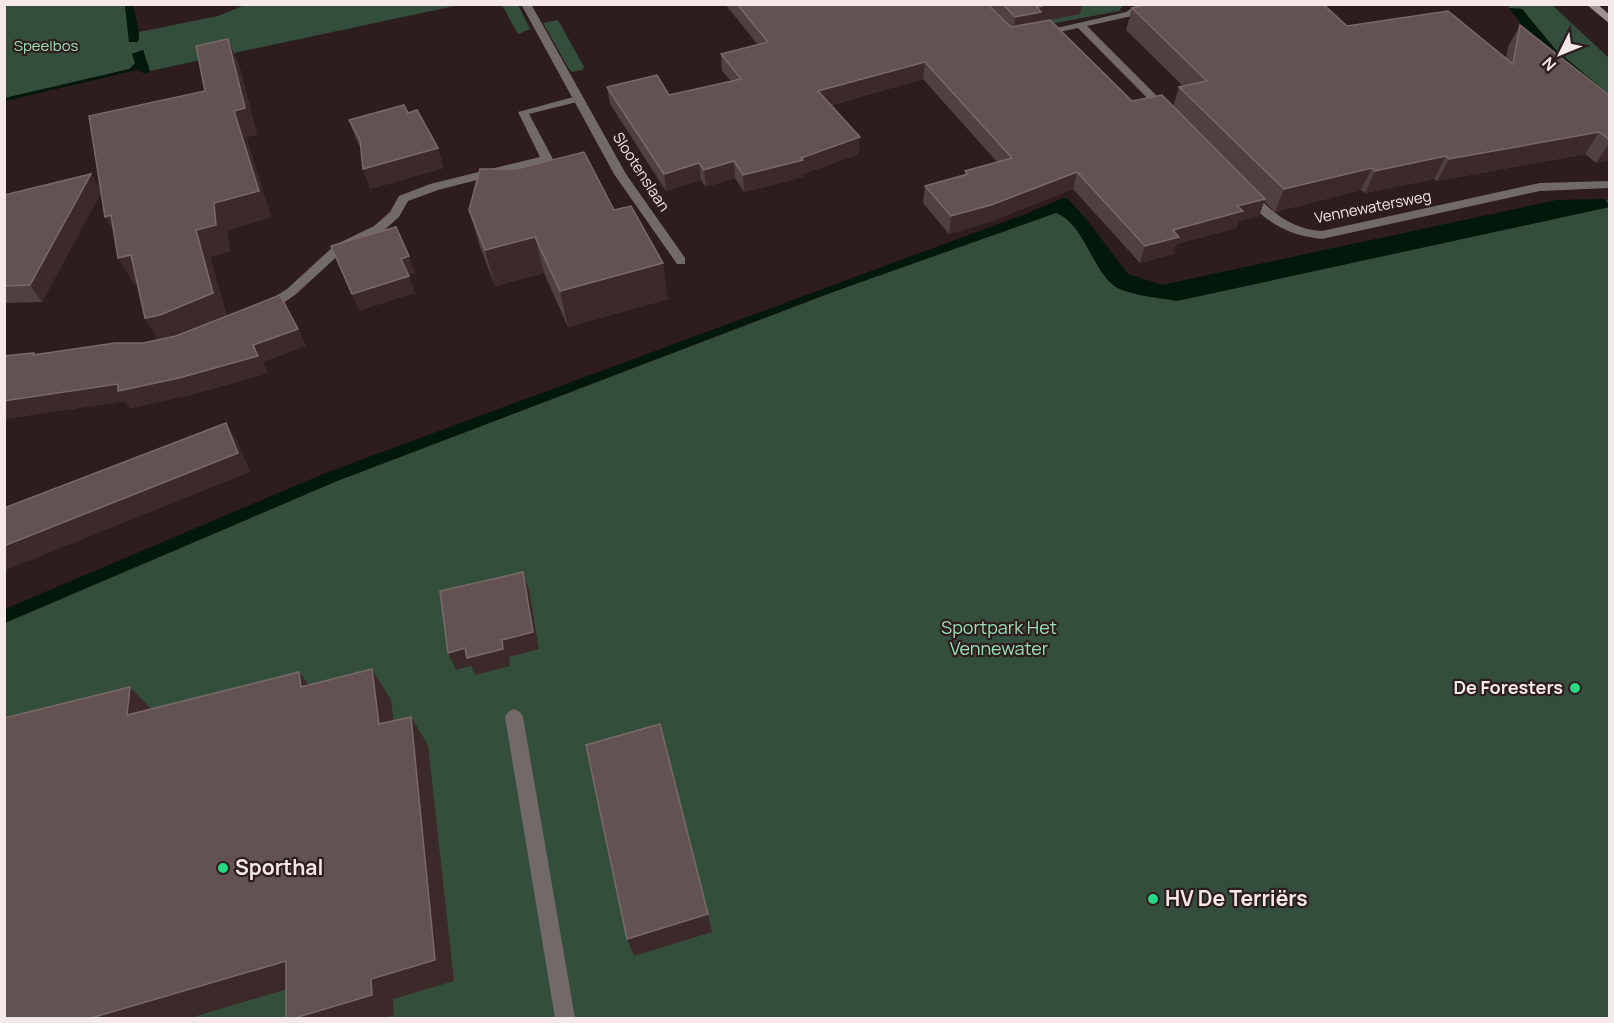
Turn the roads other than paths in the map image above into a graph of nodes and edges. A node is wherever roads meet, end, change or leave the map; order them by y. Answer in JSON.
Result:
{"nodes":[{"id":1,"x":526,"y":4,"type":"edge"},
{"id":2,"x":1146,"y":4,"type":"edge"},
{"id":3,"x":1591,"y":4,"type":"edge"},
{"id":4,"x":1610,"y":21,"type":"edge"},
{"id":5,"x":1081,"y":25,"type":"junction"},
{"id":6,"x":1034,"y":34,"type":"edge"},
{"id":7,"x":577,"y":99,"type":"junction"},
{"id":8,"x":1172,"y":118,"type":"edge"},
{"id":9,"x":1610,"y":184,"type":"edge"},
{"id":10,"x":1239,"y":185,"type":"edge"},
{"id":11,"x":681,"y":261,"type":"dead end"},
{"id":12,"x":252,"y":316,"type":"edge"},
{"id":13,"x":514,"y":717,"type":"dead end"},
{"id":14,"x":565,"y":1018,"type":"edge"}],
"edges":[{"from":1,"to":7,"type":"street","name":"Slootenslaan"},
{"from":2,"to":5,"type":"street"},
{"from":3,"to":4,"type":"street"},
{"from":5,"to":6,"type":"street"},
{"from":5,"to":8,"type":"street"},
{"from":7,"to":11,"type":"street","name":"Slootenslaan"},
{"from":7,"to":12,"type":"street"},
{"from":9,"to":10,"type":"street","name":"Vennewatersweg"},
{"from":13,"to":14,"type":"street"}]}
